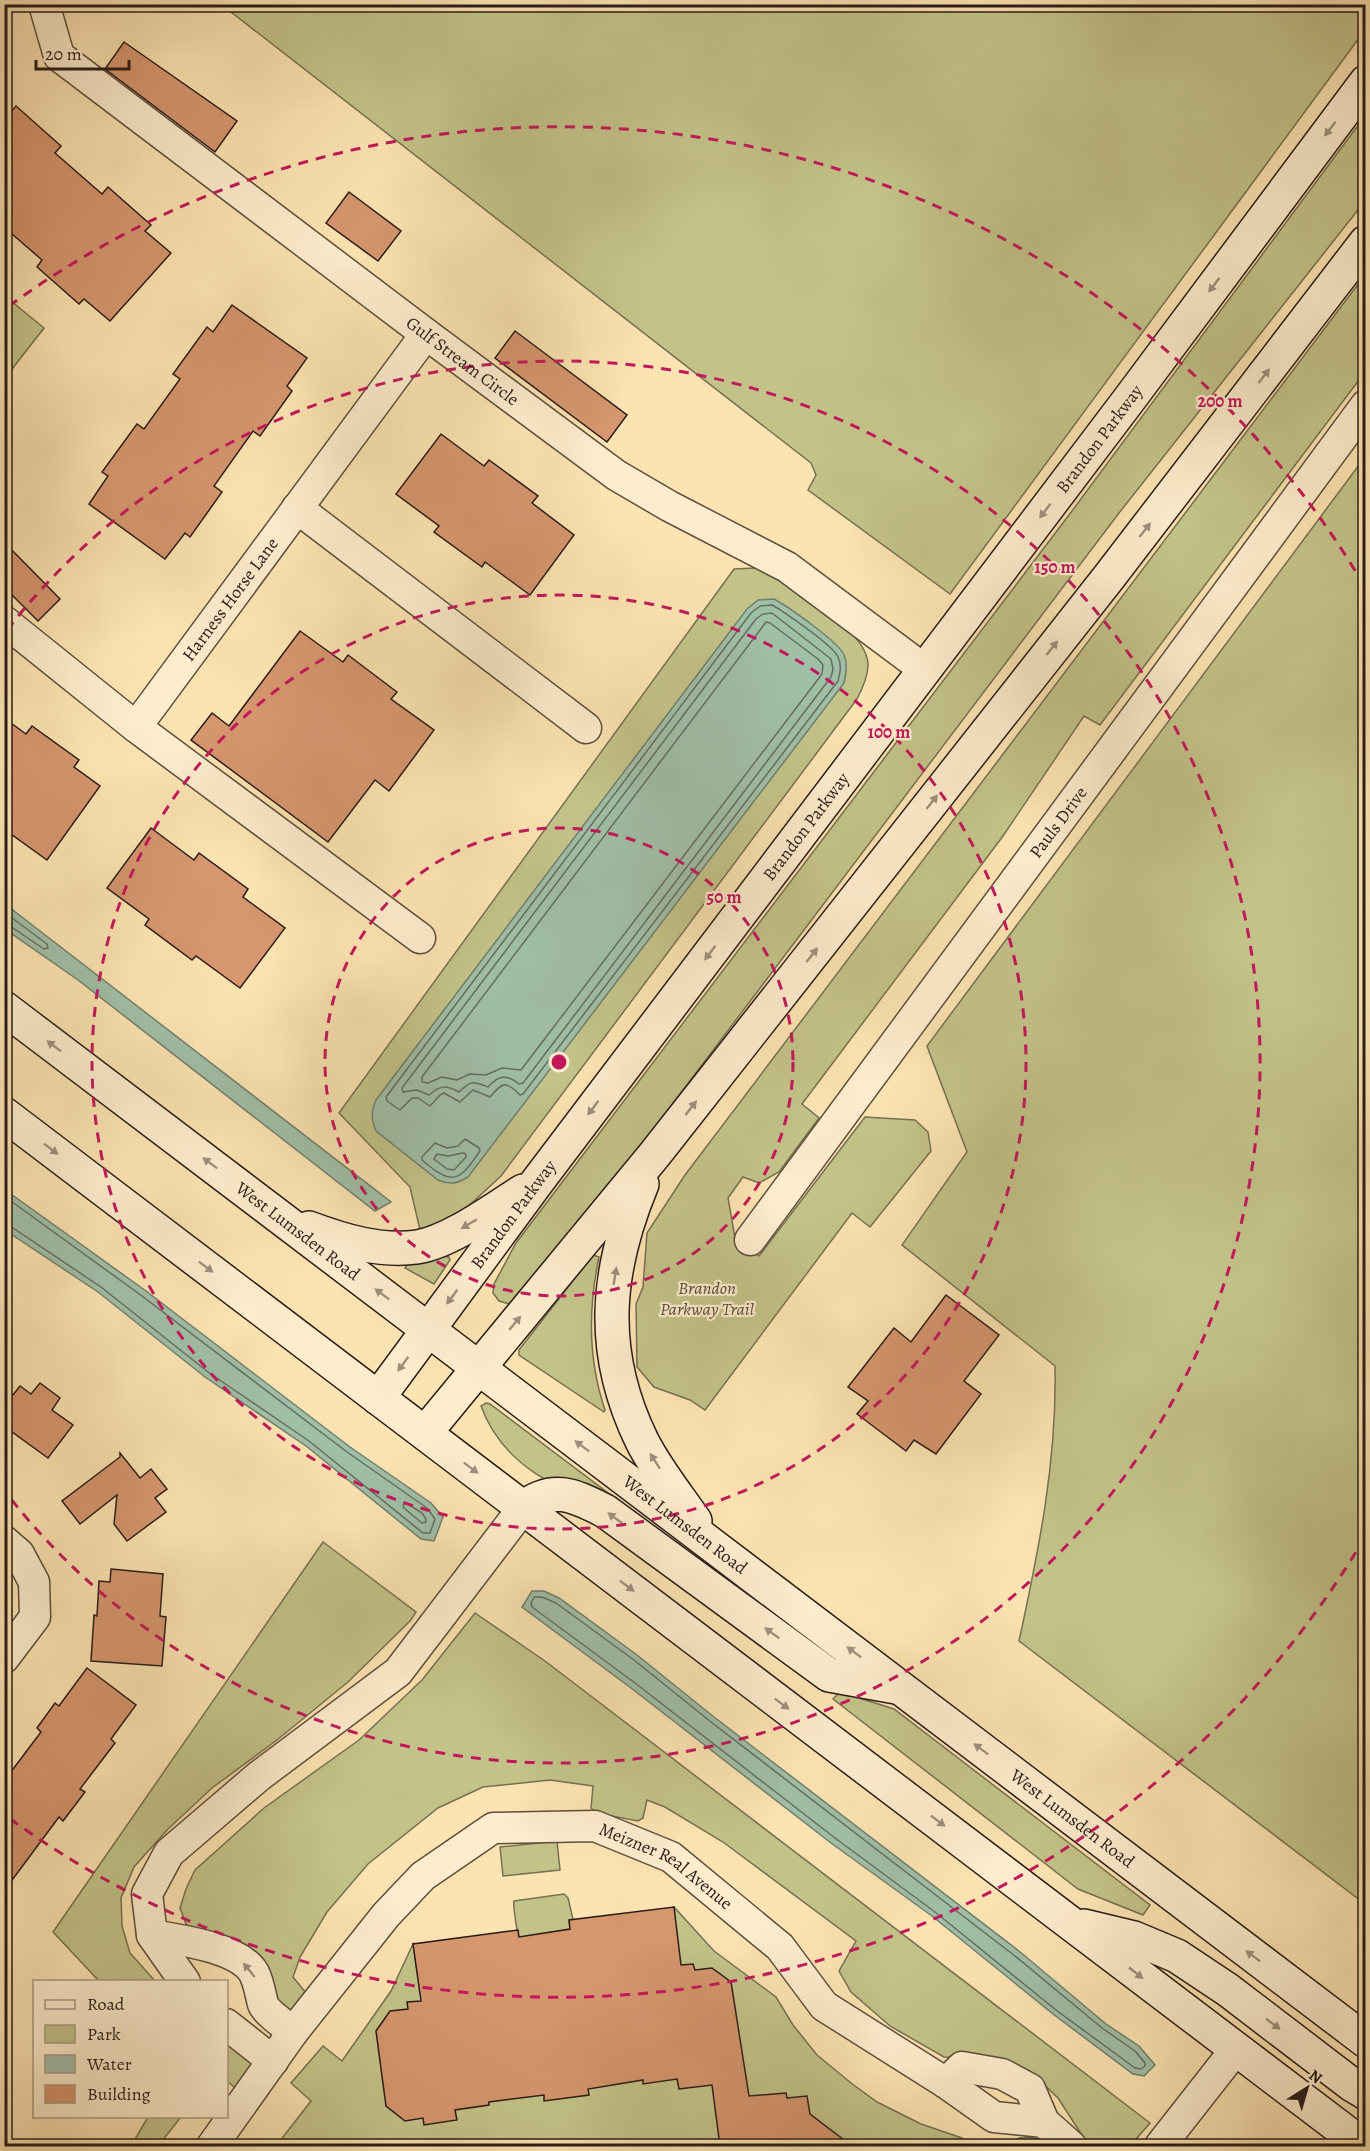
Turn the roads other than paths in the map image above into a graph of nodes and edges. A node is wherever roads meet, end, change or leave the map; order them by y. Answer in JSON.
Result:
{"nodes":[{"id":1,"x":44,"y":4,"type":"edge"},
{"id":2,"x":1365,"y":82,"type":"edge"},
{"id":3,"x":1365,"y":242,"type":"edge"},
{"id":4,"x":426,"y":334,"type":"junction"},
{"id":5,"x":1365,"y":405,"type":"edge"},
{"id":6,"x":297,"y":508,"type":"junction"},
{"id":7,"x":4,"y":621,"type":"edge"},
{"id":8,"x":925,"y":670,"type":"junction"},
{"id":9,"x":136,"y":728,"type":"junction"},
{"id":10,"x":586,"y":728,"type":"dead end"},
{"id":11,"x":420,"y":938,"type":"dead end"},
{"id":12,"x":4,"y":1008,"type":"edge"},
{"id":13,"x":4,"y":1114,"type":"edge"},
{"id":14,"x":655,"y":1154,"type":"junction"},
{"id":15,"x":537,"y":1182,"type":"junction"},
{"id":16,"x":282,"y":1217,"type":"junction"},
{"id":17,"x":750,"y":1240,"type":"dead end"},
{"id":18,"x":428,"y":1330,"type":"junction"},
{"id":19,"x":479,"y":1369,"type":"junction"},
{"id":20,"x":378,"y":1398,"type":"junction"},
{"id":21,"x":425,"y":1433,"type":"junction"},
{"id":22,"x":523,"y":1508,"type":"junction"},
{"id":23,"x":4,"y":1541,"type":"edge"},
{"id":24,"x":712,"y":1544,"type":"junction"},
{"id":25,"x":4,"y":1658,"type":"edge"},
{"id":26,"x":900,"y":1688,"type":"junction"},
{"id":27,"x":1074,"y":1924,"type":"junction"},
{"id":28,"x":152,"y":1935,"type":"junction"},
{"id":29,"x":184,"y":1980,"type":"edge"},
{"id":30,"x":264,"y":2006,"type":"junction"},
{"id":31,"x":230,"y":2027,"type":"edge"},
{"id":32,"x":293,"y":2032,"type":"junction"},
{"id":33,"x":1365,"y":2041,"type":"edge"},
{"id":34,"x":1236,"y":2049,"type":"junction"},
{"id":35,"x":273,"y":2061,"type":"junction"},
{"id":36,"x":946,"y":2083,"type":"junction"},
{"id":37,"x":1365,"y":2093,"type":"edge"},
{"id":38,"x":1044,"y":2122,"type":"junction"},
{"id":39,"x":212,"y":2146,"type":"edge"},
{"id":40,"x":1071,"y":2146,"type":"edge"},
{"id":41,"x":1160,"y":2146,"type":"edge"},
{"id":42,"x":1364,"y":2146,"type":"edge"}],
"edges":[{"from":1,"to":4,"type":"street","name":"Gulf Stream Circle"},
{"from":2,"to":8,"type":"main road","name":"Brandon Parkway","one_way":true},
{"from":14,"to":3,"type":"main road","one_way":true},
{"from":4,"to":6,"type":"street","name":"Harness Horse Lane"},
{"from":4,"to":8,"type":"street","name":"Gulf Stream Circle"},
{"from":5,"to":17,"type":"street","name":"Pauls Drive"},
{"from":6,"to":9,"type":"street","name":"Harness Horse Lane"},
{"from":6,"to":10,"type":"street"},
{"from":7,"to":9,"type":"street"},
{"from":8,"to":15,"type":"main road","name":"Brandon Parkway","one_way":true},
{"from":9,"to":11,"type":"street"},
{"from":16,"to":12,"type":"main road","name":"West Lumsden Road","one_way":true},
{"from":13,"to":20,"type":"main road","one_way":true},
{"from":19,"to":14,"type":"main road","one_way":true},
{"from":24,"to":14,"type":"main road","one_way":true},
{"from":15,"to":16,"type":"main road","one_way":true},
{"from":15,"to":18,"type":"main road","name":"Brandon Parkway","one_way":true},
{"from":18,"to":16,"type":"main road","name":"West Lumsden Road","one_way":true},
{"from":18,"to":19,"type":"main road","name":"West Lumsden Road"},
{"from":18,"to":20,"type":"main road","name":"Brandon Parkway","one_way":true},
{"from":19,"to":21,"type":"main road"},
{"from":24,"to":19,"type":"main road","name":"West Lumsden Road","one_way":true},
{"from":20,"to":21,"type":"main road"},
{"from":21,"to":22,"type":"main road","one_way":true},
{"from":26,"to":22,"type":"main road","one_way":true},
{"from":22,"to":27,"type":"main road","one_way":true},
{"from":22,"to":28,"type":"street"},
{"from":23,"to":25,"type":"street"},
{"from":26,"to":24,"type":"main road","name":"West Lumsden Road","one_way":true},
{"from":33,"to":26,"type":"main road","name":"West Lumsden Road","one_way":true},
{"from":27,"to":34,"type":"main road","one_way":true},
{"from":27,"to":37,"type":"main road","one_way":true},
{"from":28,"to":29,"type":"street"},
{"from":30,"to":28,"type":"street","one_way":true},
{"from":30,"to":31,"type":"street"},
{"from":30,"to":32,"type":"street"},
{"from":31,"to":35,"type":"street"},
{"from":32,"to":35,"type":"street","name":"Meizner Real Avenue"},
{"from":32,"to":36,"type":"street","name":"Meizner Real Avenue"},
{"from":34,"to":41,"type":"street"},
{"from":34,"to":42,"type":"main road"},
{"from":35,"to":39,"type":"street","name":"Meizner Real Avenue"},
{"from":36,"to":38,"type":"street","name":"Meizner Real Avenue"},
{"from":36,"to":38,"type":"street"},
{"from":38,"to":40,"type":"street"}]}
